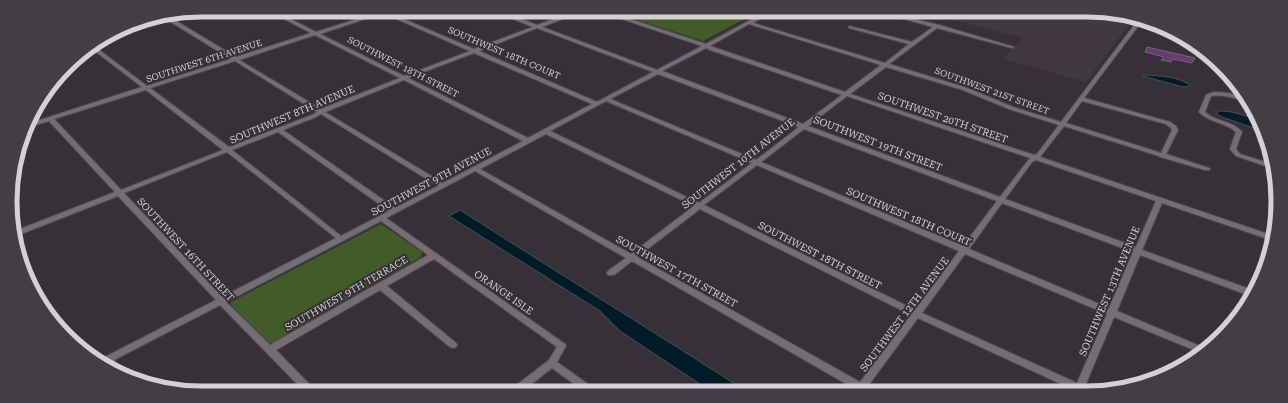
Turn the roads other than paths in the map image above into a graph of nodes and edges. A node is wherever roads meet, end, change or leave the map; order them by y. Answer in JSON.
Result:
{"nodes":[{"id":1,"x":282,"y":17,"type":"edge"},
{"id":2,"x":365,"y":17,"type":"edge"},
{"id":3,"x":397,"y":17,"type":"edge"},
{"id":4,"x":511,"y":17,"type":"edge"},
{"id":5,"x":563,"y":17,"type":"edge"},
{"id":6,"x":621,"y":17,"type":"edge"},
{"id":7,"x":760,"y":17,"type":"edge"},
{"id":8,"x":901,"y":17,"type":"edge"},
{"id":9,"x":174,"y":20,"type":"edge"},
{"id":10,"x":749,"y":23,"type":"junction"},
{"id":11,"x":1137,"y":24,"type":"edge"},
{"id":12,"x":937,"y":26,"type":"junction"},
{"id":13,"x":537,"y":27,"type":"junction"},
{"id":14,"x":851,"y":27,"type":"dead end"},
{"id":15,"x":315,"y":34,"type":"junction"},
{"id":16,"x":913,"y":44,"type":"junction"},
{"id":17,"x":706,"y":46,"type":"junction"},
{"id":18,"x":1012,"y":47,"type":"dead end"},
{"id":19,"x":97,"y":50,"type":"edge"},
{"id":20,"x":474,"y":51,"type":"junction"},
{"id":21,"x":237,"y":59,"type":"junction"},
{"id":22,"x":886,"y":64,"type":"junction"},
{"id":23,"x":658,"y":72,"type":"junction"},
{"id":24,"x":403,"y":78,"type":"junction"},
{"id":25,"x":146,"y":88,"type":"junction"},
{"id":26,"x":846,"y":94,"type":"junction"},
{"id":27,"x":1238,"y":96,"type":"edge"},
{"id":28,"x":606,"y":99,"type":"junction"},
{"id":29,"x":1080,"y":99,"type":"junction"},
{"id":30,"x":597,"y":104,"type":"junction"},
{"id":31,"x":322,"y":111,"type":"junction"},
{"id":32,"x":36,"y":119,"type":"edge"},
{"id":33,"x":50,"y":119,"type":"junction"},
{"id":34,"x":39,"y":122,"type":"junction"},
{"id":35,"x":34,"y":124,"type":"edge"},
{"id":36,"x":1060,"y":124,"type":"junction"},
{"id":37,"x":804,"y":126,"type":"junction"},
{"id":38,"x":278,"y":130,"type":"junction"},
{"id":39,"x":547,"y":132,"type":"junction"},
{"id":40,"x":528,"y":141,"type":"junction"},
{"id":41,"x":228,"y":150,"type":"junction"},
{"id":42,"x":1162,"y":156,"type":"junction"},
{"id":43,"x":1035,"y":157,"type":"junction"},
{"id":44,"x":757,"y":163,"type":"junction"},
{"id":45,"x":1267,"y":165,"type":"edge"},
{"id":46,"x":476,"y":169,"type":"junction"},
{"id":47,"x":1207,"y":169,"type":"dead end"},
{"id":48,"x":443,"y":186,"type":"junction"},
{"id":49,"x":120,"y":193,"type":"junction"},
{"id":50,"x":1160,"y":199,"type":"junction"},
{"id":51,"x":1001,"y":200,"type":"junction"},
{"id":52,"x":700,"y":206,"type":"junction"},
{"id":53,"x":394,"y":211,"type":"junction"},
{"id":54,"x":381,"y":218,"type":"junction"},
{"id":55,"x":20,"y":232,"type":"edge"},
{"id":56,"x":1267,"y":236,"type":"edge"},
{"id":57,"x":341,"y":239,"type":"junction"},
{"id":58,"x":964,"y":251,"type":"junction"},
{"id":59,"x":1138,"y":251,"type":"junction"},
{"id":60,"x":433,"y":256,"type":"junction"},
{"id":61,"x":632,"y":258,"type":"junction"},
{"id":62,"x":611,"y":273,"type":"dead end"},
{"id":63,"x":381,"y":286,"type":"junction"},
{"id":64,"x":1247,"y":292,"type":"edge"},
{"id":65,"x":221,"y":301,"type":"junction"},
{"id":66,"x":1111,"y":312,"type":"junction"},
{"id":67,"x":916,"y":314,"type":"junction"},
{"id":68,"x":453,"y":345,"type":"dead end"},
{"id":69,"x":1197,"y":349,"type":"edge"},
{"id":70,"x":269,"y":350,"type":"junction"},
{"id":71,"x":107,"y":360,"type":"edge"},
{"id":72,"x":552,"y":363,"type":"junction"},
{"id":73,"x":306,"y":386,"type":"edge"},
{"id":74,"x":522,"y":386,"type":"edge"},
{"id":75,"x":584,"y":386,"type":"edge"},
{"id":76,"x":856,"y":386,"type":"edge"},
{"id":77,"x":866,"y":386,"type":"edge"},
{"id":78,"x":1072,"y":386,"type":"edge"},
{"id":79,"x":1083,"y":386,"type":"edge"}],
"edges":[{"from":1,"to":15,"type":"street","name":"SOUTHWEST 18TH STREET"},
{"from":2,"to":15,"type":"street","name":"SOUTHWEST 6TH AVENUE"},
{"from":3,"to":20,"type":"street","name":"SOUTHWEST 18TH COURT"},
{"from":4,"to":13,"type":"street","name":"SOUTHWEST 19TH STREET"},
{"from":5,"to":13,"type":"street","name":"SOUTHWEST 8TH AVENUE"},
{"from":6,"to":17,"type":"street","name":"SOUTHWEST 20TH STREET"},
{"from":7,"to":10,"type":"street","name":"SOUTHWEST 9TH AVENUE"},
{"from":8,"to":12,"type":"street"},
{"from":9,"to":21,"type":"street"},
{"from":10,"to":17,"type":"street","name":"SOUTHWEST 9TH AVENUE"},
{"from":10,"to":22,"type":"street","name":"SOUTHWEST 21ST STREET"},
{"from":11,"to":29,"type":"street","name":"SOUTHWEST 12TH AVENUE"},
{"from":12,"to":16,"type":"street","name":"SOUTHWEST 10TH AVENUE"},
{"from":12,"to":18,"type":"street"},
{"from":13,"to":20,"type":"street","name":"SOUTHWEST 8TH AVENUE"},
{"from":13,"to":23,"type":"street","name":"SOUTHWEST 19TH STREET"},
{"from":14,"to":16,"type":"street"},
{"from":15,"to":21,"type":"street","name":"SOUTHWEST 6TH AVENUE"},
{"from":15,"to":24,"type":"street","name":"SOUTHWEST 18TH STREET"},
{"from":16,"to":22,"type":"street","name":"SOUTHWEST 10TH AVENUE"},
{"from":17,"to":23,"type":"street","name":"SOUTHWEST 9TH AVENUE"},
{"from":17,"to":26,"type":"street","name":"SOUTHWEST 20TH STREET"},
{"from":19,"to":25,"type":"street"},
{"from":20,"to":24,"type":"street","name":"SOUTHWEST 8TH AVENUE"},
{"from":20,"to":30,"type":"street","name":"SOUTHWEST 18TH COURT"},
{"from":21,"to":25,"type":"street","name":"SOUTHWEST 6TH AVENUE"},
{"from":21,"to":31,"type":"street"},
{"from":22,"to":26,"type":"street","name":"SOUTHWEST 10TH AVENUE"},
{"from":22,"to":36,"type":"street","name":"SOUTHWEST 21ST STREET"},
{"from":23,"to":28,"type":"street","name":"SOUTHWEST 9TH AVENUE"},
{"from":23,"to":37,"type":"street","name":"SOUTHWEST 19TH STREET"},
{"from":24,"to":31,"type":"street","name":"SOUTHWEST 8TH AVENUE"},
{"from":24,"to":40,"type":"street","name":"SOUTHWEST 18TH STREET"},
{"from":25,"to":33,"type":"street","name":"SOUTHWEST 6TH AVENUE"},
{"from":25,"to":41,"type":"street"},
{"from":26,"to":37,"type":"street","name":"SOUTHWEST 10TH AVENUE"},
{"from":26,"to":43,"type":"street","name":"SOUTHWEST 20TH STREET"},
{"from":27,"to":45,"type":"street"},
{"from":28,"to":30,"type":"street","name":"SOUTHWEST 9TH AVENUE"},
{"from":28,"to":44,"type":"street","name":"SOUTHWEST 18TH COURT"},
{"from":29,"to":36,"type":"street","name":"SOUTHWEST 12TH AVENUE"},
{"from":29,"to":42,"type":"street"},
{"from":30,"to":39,"type":"street","name":"SOUTHWEST 9TH AVENUE"},
{"from":31,"to":38,"type":"street","name":"SOUTHWEST 8TH AVENUE"},
{"from":31,"to":48,"type":"street"},
{"from":32,"to":34,"type":"street"},
{"from":33,"to":34,"type":"street","name":"SOUTHWEST 6TH AVENUE"},
{"from":33,"to":49,"type":"street","name":"SOUTHWEST 16TH STREET"},
{"from":34,"to":35,"type":"street","name":"SOUTHWEST 6TH AVENUE"},
{"from":36,"to":42,"type":"street","name":"SOUTHWEST 21ST STREET"},
{"from":36,"to":43,"type":"street","name":"SOUTHWEST 12TH AVENUE"},
{"from":37,"to":44,"type":"street","name":"SOUTHWEST 10TH AVENUE"},
{"from":37,"to":51,"type":"street","name":"SOUTHWEST 19TH STREET"},
{"from":38,"to":41,"type":"street","name":"SOUTHWEST 8TH AVENUE"},
{"from":38,"to":53,"type":"street"},
{"from":39,"to":40,"type":"street","name":"SOUTHWEST 9TH AVENUE"},
{"from":39,"to":52,"type":"street","name":"SOUTHWEST 18TH STREET"},
{"from":40,"to":46,"type":"street","name":"SOUTHWEST 9TH AVENUE"},
{"from":41,"to":49,"type":"street","name":"SOUTHWEST 8TH AVENUE"},
{"from":41,"to":57,"type":"street"},
{"from":42,"to":47,"type":"street","name":"SOUTHWEST 21ST STREET"},
{"from":43,"to":50,"type":"street","name":"SOUTHWEST 20TH STREET"},
{"from":43,"to":51,"type":"street","name":"SOUTHWEST 12TH AVENUE"},
{"from":44,"to":52,"type":"street","name":"SOUTHWEST 10TH AVENUE"},
{"from":44,"to":58,"type":"street","name":"SOUTHWEST 18TH COURT"},
{"from":46,"to":48,"type":"street","name":"SOUTHWEST 9TH AVENUE"},
{"from":46,"to":61,"type":"street","name":"SOUTHWEST 17TH STREET"},
{"from":48,"to":53,"type":"street","name":"SOUTHWEST 9TH AVENUE"},
{"from":49,"to":55,"type":"street","name":"SOUTHWEST 8TH AVENUE"},
{"from":49,"to":65,"type":"street","name":"SOUTHWEST 16TH STREET"},
{"from":50,"to":56,"type":"street","name":"SOUTHWEST 20TH STREET"},
{"from":50,"to":59,"type":"street","name":"SOUTHWEST 13TH AVENUE"},
{"from":51,"to":58,"type":"street","name":"SOUTHWEST 12TH AVENUE"},
{"from":51,"to":59,"type":"street","name":"SOUTHWEST 19TH STREET"},
{"from":52,"to":61,"type":"street","name":"SOUTHWEST 10TH AVENUE"},
{"from":52,"to":67,"type":"street","name":"SOUTHWEST 18TH STREET"},
{"from":53,"to":54,"type":"street","name":"SOUTHWEST 9TH AVENUE"},
{"from":54,"to":57,"type":"street","name":"SOUTHWEST 9TH AVENUE"},
{"from":54,"to":60,"type":"street","name":"ORANGE ISLE"},
{"from":57,"to":65,"type":"street","name":"SOUTHWEST 9TH AVENUE"},
{"from":58,"to":66,"type":"street","name":"SOUTHWEST 18TH COURT"},
{"from":58,"to":67,"type":"street","name":"SOUTHWEST 12TH AVENUE"},
{"from":59,"to":64,"type":"street","name":"SOUTHWEST 19TH STREET"},
{"from":59,"to":66,"type":"street","name":"SOUTHWEST 13TH AVENUE"},
{"from":60,"to":63,"type":"street","name":"SOUTHWEST 9TH TERRACE"},
{"from":60,"to":72,"type":"street","name":"ORANGE ISLE"},
{"from":61,"to":62,"type":"street","name":"SOUTHWEST 10TH AVENUE"},
{"from":61,"to":76,"type":"street","name":"SOUTHWEST 17TH STREET"},
{"from":63,"to":68,"type":"street"},
{"from":63,"to":70,"type":"street","name":"SOUTHWEST 9TH TERRACE"},
{"from":65,"to":70,"type":"street","name":"SOUTHWEST 16TH STREET"},
{"from":65,"to":71,"type":"street","name":"SOUTHWEST 9TH AVENUE"},
{"from":66,"to":69,"type":"street","name":"SOUTHWEST 18TH COURT"},
{"from":66,"to":79,"type":"street","name":"SOUTHWEST 13TH AVENUE"},
{"from":67,"to":77,"type":"street","name":"SOUTHWEST 12TH AVENUE"},
{"from":67,"to":78,"type":"street","name":"SOUTHWEST 18TH STREET"},
{"from":70,"to":73,"type":"street","name":"SOUTHWEST 16TH STREET"},
{"from":72,"to":74,"type":"street"},
{"from":72,"to":75,"type":"street"}]}
